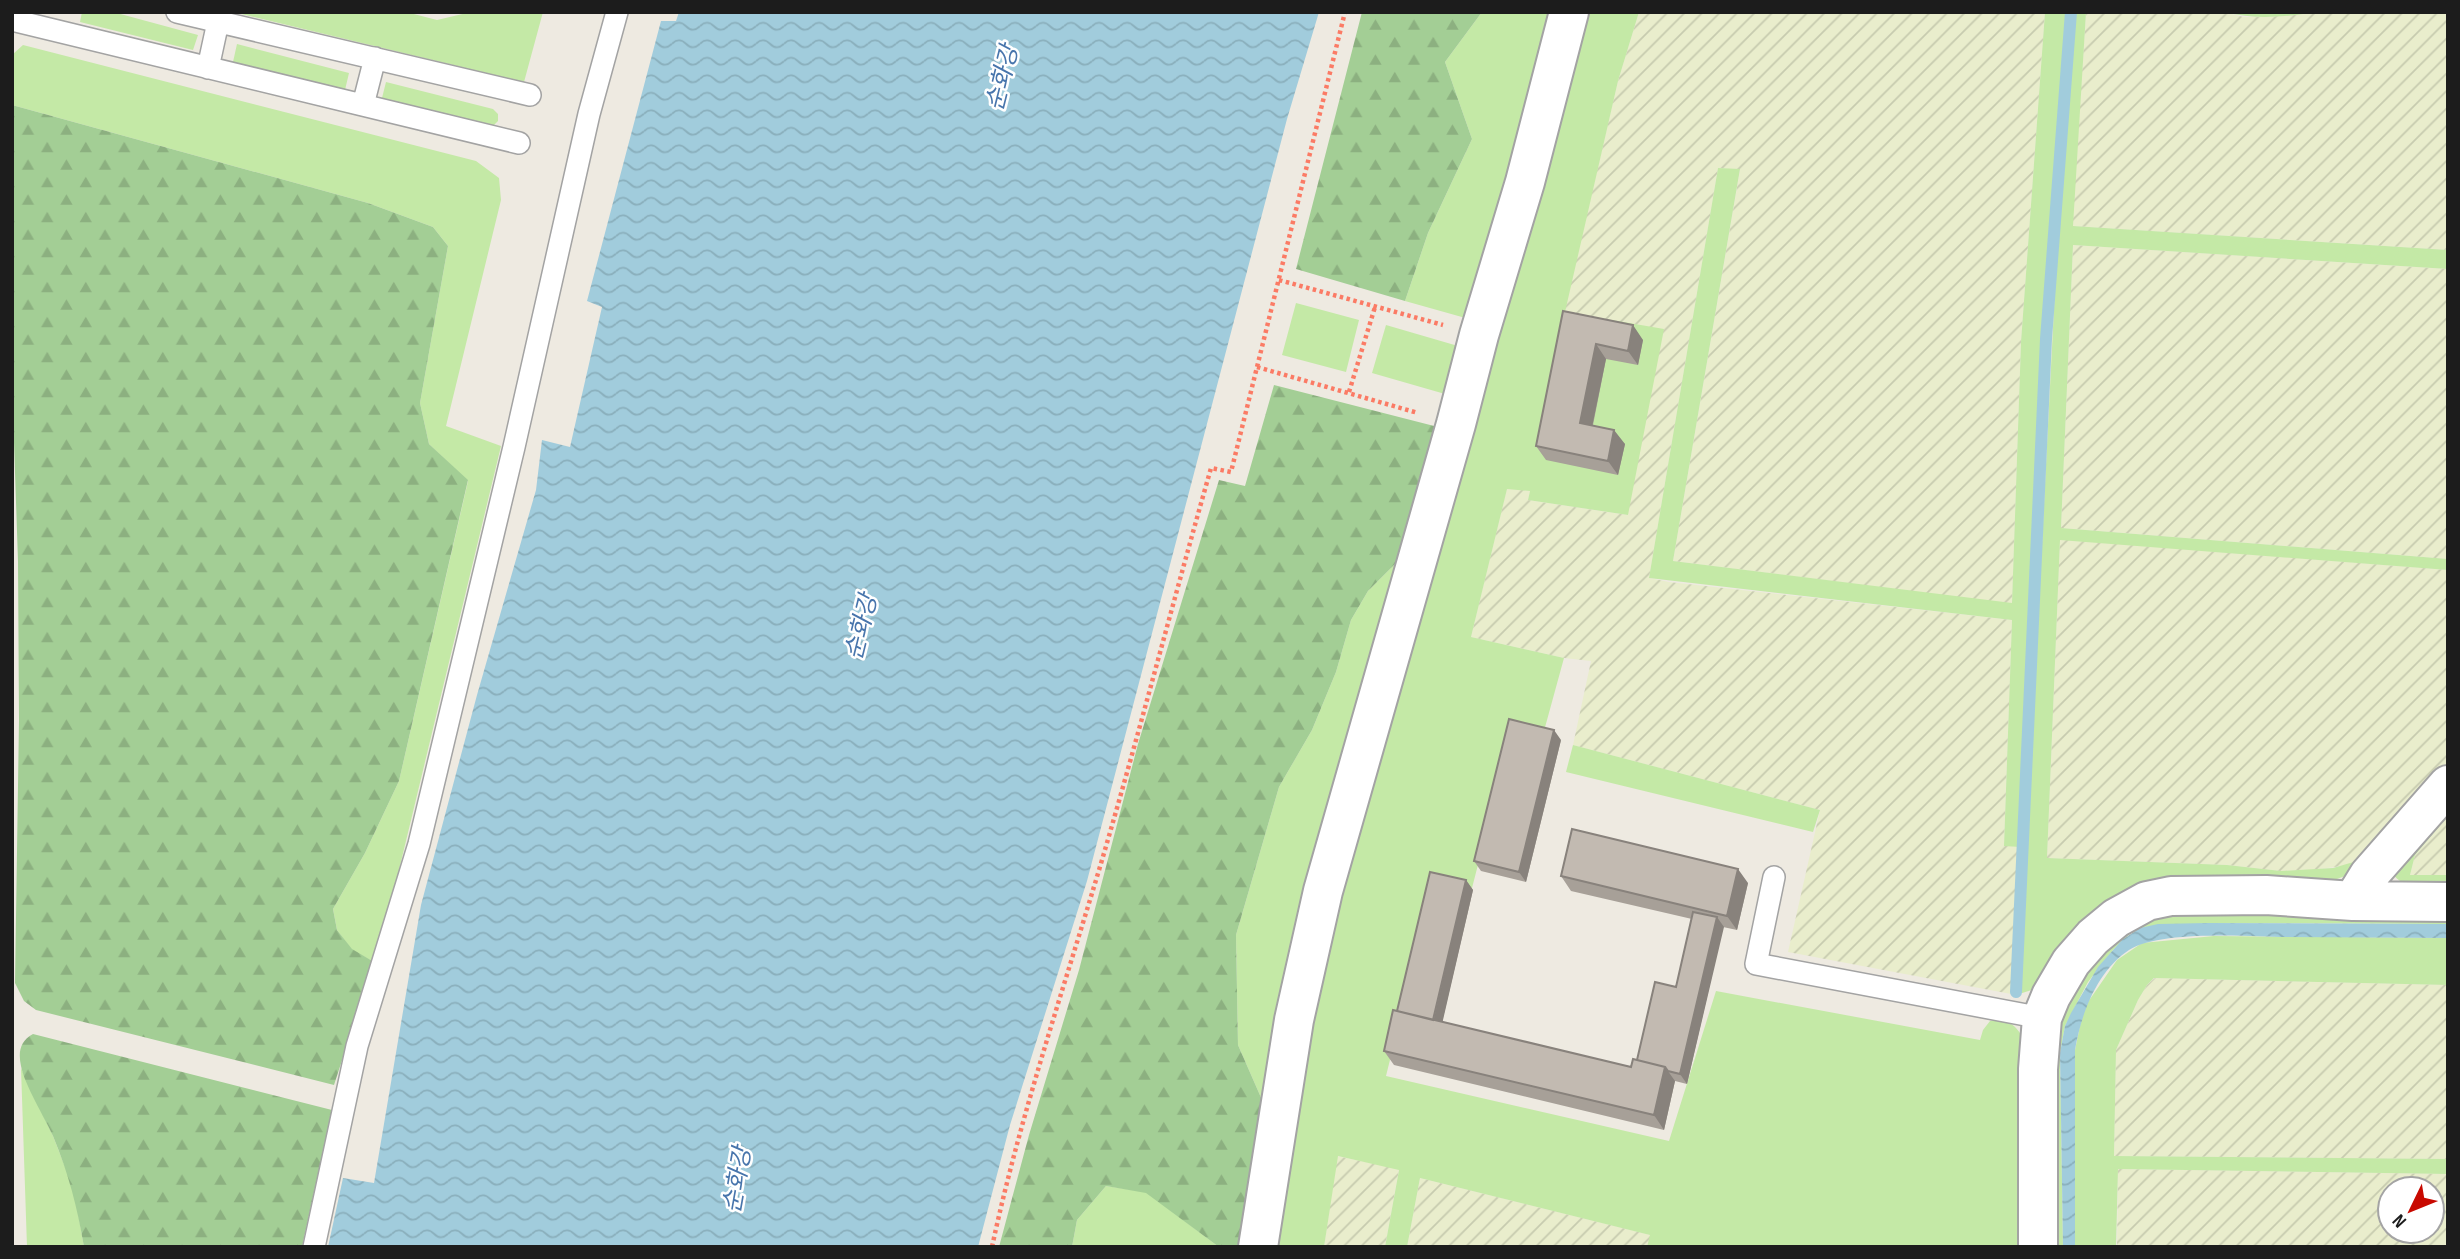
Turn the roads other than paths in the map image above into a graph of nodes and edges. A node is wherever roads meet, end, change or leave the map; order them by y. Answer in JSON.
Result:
{"nodes":[{"id":1,"x":177,"y":12,"type":"edge"},
{"id":2,"x":617,"y":12,"type":"edge"},
{"id":3,"x":1569,"y":12,"type":"edge"},
{"id":4,"x":12,"y":20,"type":"edge"},
{"id":5,"x":218,"y":22,"type":"junction"},
{"id":6,"x":375,"y":58,"type":"junction"},
{"id":7,"x":208,"y":68,"type":"junction"},
{"id":8,"x":530,"y":95,"type":"dead end"},
{"id":9,"x":363,"y":105,"type":"junction"},
{"id":10,"x":519,"y":143,"type":"dead end"},
{"id":11,"x":2448,"y":785,"type":"edge"},
{"id":12,"x":1774,"y":877,"type":"dead end"},
{"id":13,"x":2353,"y":901,"type":"junction"},
{"id":14,"x":2448,"y":902,"type":"edge"},
{"id":15,"x":2042,"y":1018,"type":"junction"},
{"id":16,"x":314,"y":1247,"type":"edge"},
{"id":17,"x":1258,"y":1247,"type":"edge"},
{"id":18,"x":2038,"y":1247,"type":"edge"}],
"edges":[{"from":1,"to":5,"type":"lane"},
{"from":2,"to":16,"type":"lane"},
{"from":3,"to":17,"type":"street"},
{"from":4,"to":7,"type":"lane"},
{"from":5,"to":6,"type":"lane"},
{"from":5,"to":7,"type":"lane"},
{"from":6,"to":8,"type":"lane"},
{"from":6,"to":9,"type":"lane"},
{"from":7,"to":9,"type":"lane"},
{"from":9,"to":10,"type":"lane"},
{"from":11,"to":13,"type":"street"},
{"from":12,"to":15,"type":"lane"},
{"from":13,"to":14,"type":"street"},
{"from":13,"to":15,"type":"street"},
{"from":15,"to":18,"type":"street"}]}
